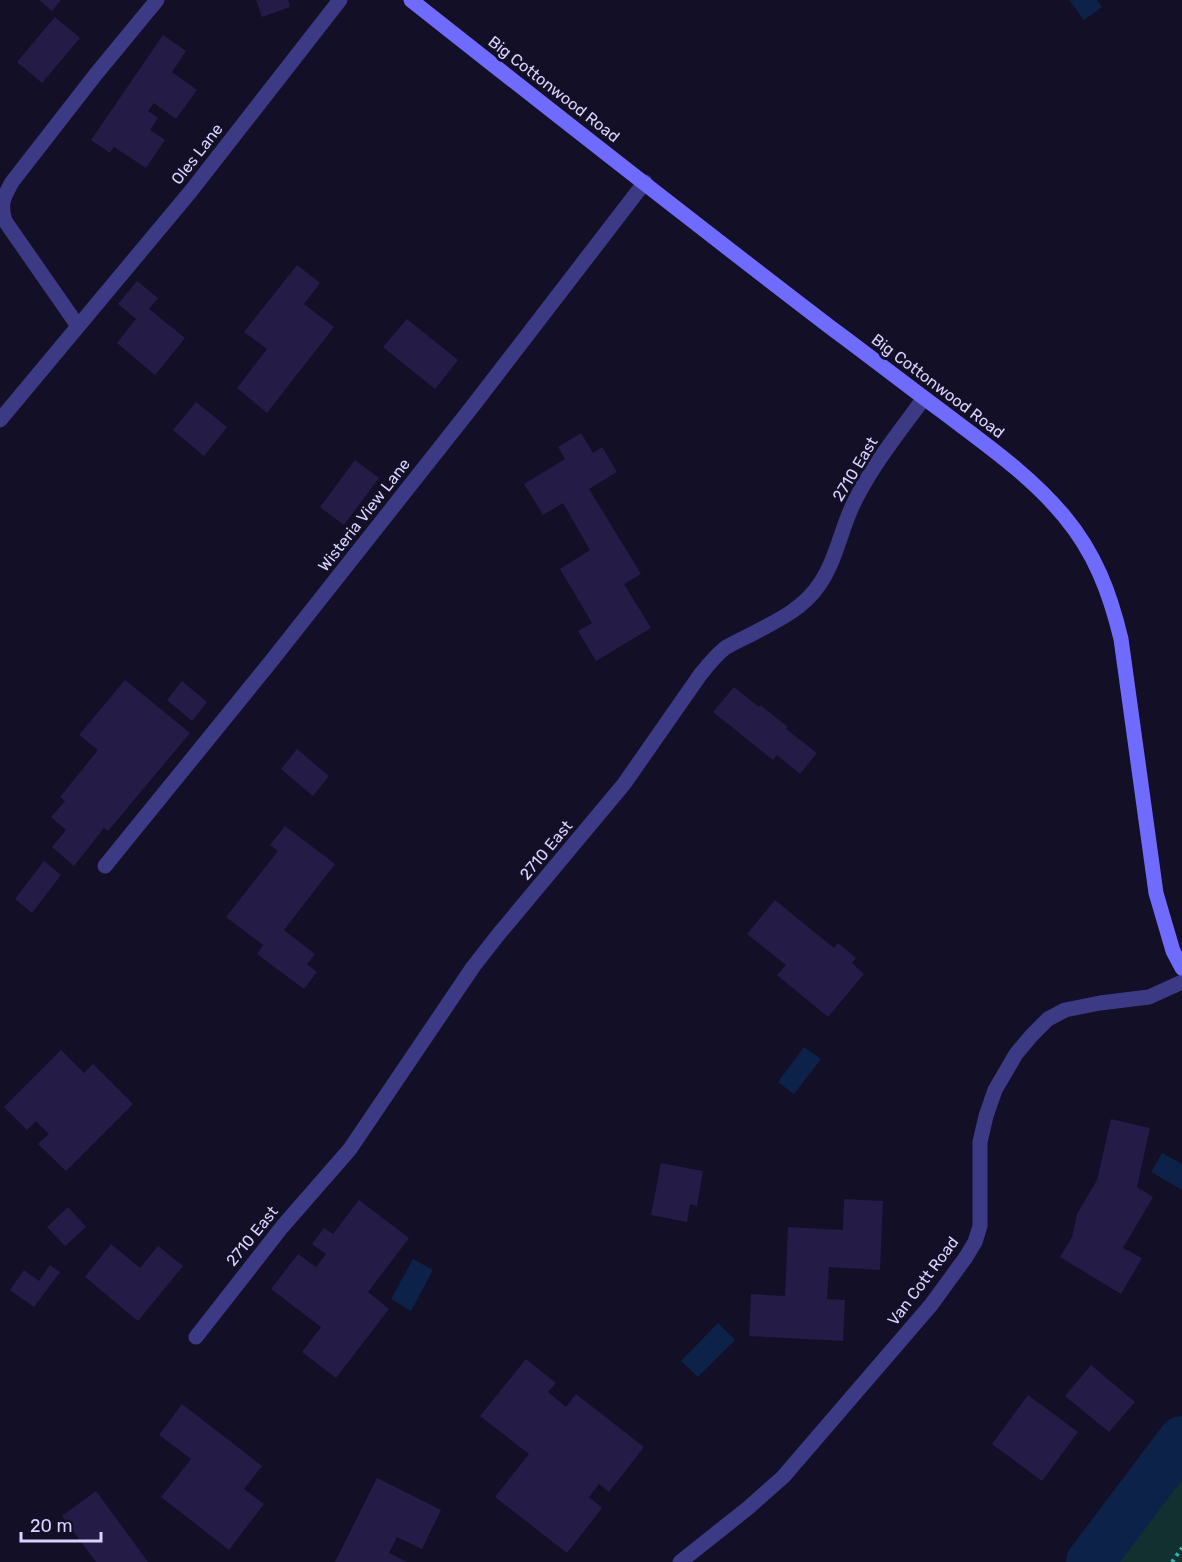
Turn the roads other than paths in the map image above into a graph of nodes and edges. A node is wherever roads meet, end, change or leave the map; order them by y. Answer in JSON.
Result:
{"nodes":[{"id":1,"x":157,"y":0,"type":"edge"},
{"id":2,"x":340,"y":0,"type":"edge"},
{"id":3,"x":411,"y":0,"type":"edge"},
{"id":4,"x":645,"y":182,"type":"junction"},
{"id":5,"x":78,"y":326,"type":"junction"},
{"id":6,"x":924,"y":398,"type":"junction"},
{"id":7,"x":0,"y":420,"type":"edge"},
{"id":8,"x":105,"y":866,"type":"dead end"},
{"id":9,"x":1182,"y":968,"type":"edge"},
{"id":10,"x":1182,"y":982,"type":"edge"},
{"id":11,"x":196,"y":1337,"type":"dead end"},
{"id":12,"x":680,"y":1562,"type":"edge"}],
"edges":[{"from":1,"to":5,"type":"street"},
{"from":2,"to":5,"type":"street","name":"Oles Lane"},
{"from":3,"to":4,"type":"main road","name":"Big Cottonwood Road"},
{"from":4,"to":6,"type":"main road","name":"Big Cottonwood Road"},
{"from":4,"to":8,"type":"street","name":"Wisteria View Lane"},
{"from":5,"to":7,"type":"street","name":"Oles Lane"},
{"from":6,"to":9,"type":"main road","name":"Big Cottonwood Road"},
{"from":6,"to":11,"type":"street","name":"2710 East"},
{"from":10,"to":12,"type":"street","name":"Van Cott Road"}]}
